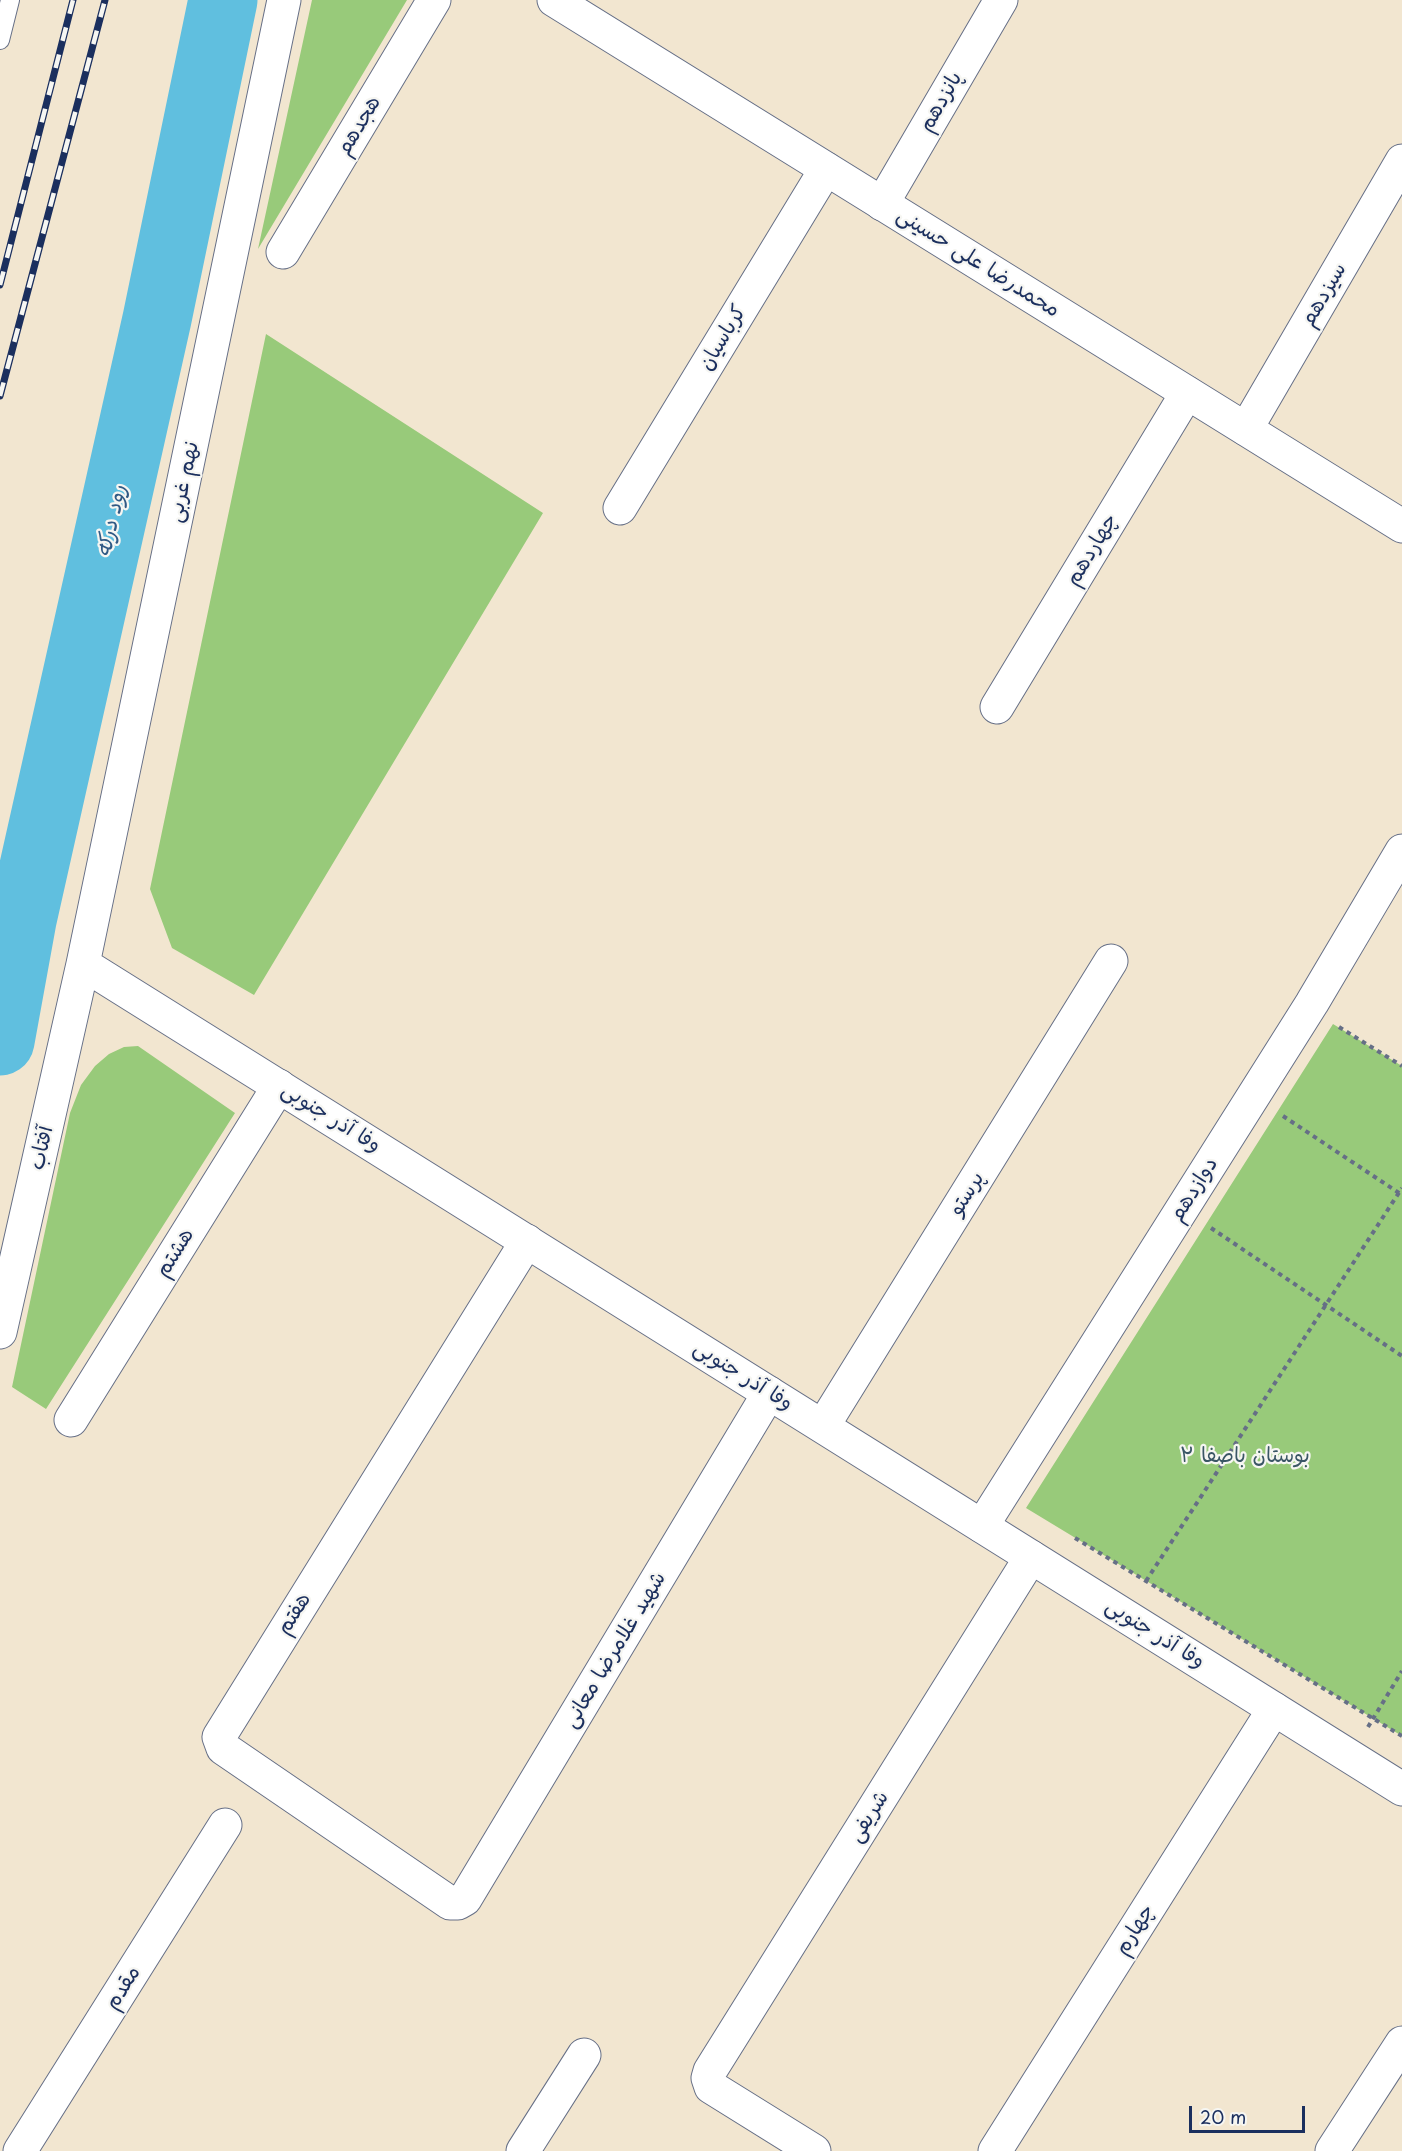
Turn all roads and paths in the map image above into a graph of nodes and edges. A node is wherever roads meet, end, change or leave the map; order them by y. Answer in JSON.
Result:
{"nodes":[{"id":1,"x":10,"y":0,"type":"edge"},
{"id":2,"x":284,"y":0,"type":"edge"},
{"id":3,"x":434,"y":0,"type":"edge"},
{"id":4,"x":554,"y":0,"type":"edge"},
{"id":5,"x":1001,"y":0,"type":"edge"},
{"id":6,"x":0,"y":40,"type":"edge"},
{"id":7,"x":1402,"y":161,"type":"edge"},
{"id":8,"x":826,"y":169,"type":"junction"},
{"id":9,"x":882,"y":204,"type":"junction"},
{"id":10,"x":283,"y":252,"type":"dead end"},
{"id":11,"x":1187,"y":393,"type":"junction"},
{"id":12,"x":1246,"y":429,"type":"junction"},
{"id":13,"x":620,"y":508,"type":"dead end"},
{"id":14,"x":1402,"y":526,"type":"edge"},
{"id":15,"x":997,"y":707,"type":"dead end"},
{"id":16,"x":1402,"y":851,"type":"edge"},
{"id":17,"x":1111,"y":961,"type":"dead end"},
{"id":18,"x":83,"y":964,"type":"junction"},
{"id":19,"x":1333,"y":1024,"type":"dead end"},
{"id":20,"x":1402,"y":1066,"type":"edge"},
{"id":21,"x":279,"y":1086,"type":"junction"},
{"id":22,"x":1277,"y":1112,"type":"dead end"},
{"id":23,"x":1402,"y":1188,"type":"edge"},
{"id":24,"x":1400,"y":1194,"type":"edge"},
{"id":25,"x":1206,"y":1224,"type":"dead end"},
{"id":26,"x":527,"y":1241,"type":"junction"},
{"id":27,"x":1326,"y":1305,"type":"junction"},
{"id":28,"x":0,"y":1332,"type":"edge"},
{"id":29,"x":1402,"y":1356,"type":"edge"},
{"id":30,"x":770,"y":1393,"type":"junction"},
{"id":31,"x":71,"y":1420,"type":"dead end"},
{"id":32,"x":823,"y":1426,"type":"junction"},
{"id":33,"x":982,"y":1526,"type":"junction"},
{"id":34,"x":1066,"y":1533,"type":"dead end"},
{"id":35,"x":1031,"y":1557,"type":"junction"},
{"id":36,"x":1146,"y":1581,"type":"junction"},
{"id":37,"x":1402,"y":1671,"type":"edge"},
{"id":38,"x":1274,"y":1709,"type":"junction"},
{"id":39,"x":1373,"y":1719,"type":"junction"},
{"id":40,"x":1402,"y":1736,"type":"edge"},
{"id":41,"x":1402,"y":1789,"type":"edge"},
{"id":42,"x":225,"y":1825,"type":"dead end"},
{"id":43,"x":458,"y":1903,"type":"joint"},
{"id":44,"x":1402,"y":2043,"type":"edge"},
{"id":45,"x":584,"y":2055,"type":"dead end"},
{"id":46,"x":20,"y":2151,"type":"edge"},
{"id":47,"x":523,"y":2151,"type":"edge"},
{"id":48,"x":814,"y":2151,"type":"edge"},
{"id":49,"x":995,"y":2151,"type":"edge"},
{"id":50,"x":1332,"y":2151,"type":"edge"}],
"edges":[{"from":1,"to":6,"type":"lane"},
{"from":2,"to":18,"type":"street","name":"نهم غربی"},
{"from":3,"to":10,"type":"street","name":"هجدهم"},
{"from":4,"to":8,"type":"street","name":"محمدرضا علی حسینی"},
{"from":5,"to":9,"type":"street","name":"پانزدهم"},
{"from":7,"to":12,"type":"street","name":"سیزدهم"},
{"from":8,"to":9,"type":"street","name":"محمدرضا علی حسینی"},
{"from":8,"to":13,"type":"street","name":"کرباسیان"},
{"from":9,"to":11,"type":"street","name":"محمدرضا علی حسینی"},
{"from":11,"to":12,"type":"street","name":"محمدرضا علی حسینی"},
{"from":11,"to":15,"type":"street","name":"چهاردهم"},
{"from":12,"to":14,"type":"street","name":"محمدرضا علی حسینی"},
{"from":16,"to":33,"type":"street","name":"دوازدهم"},
{"from":17,"to":32,"type":"street","name":"پرستو"},
{"from":18,"to":21,"type":"street","name":"وفا آذر جنوبی"},
{"from":18,"to":28,"type":"street","name":"آفتاب"},
{"from":19,"to":20,"type":"path"},
{"from":21,"to":26,"type":"street","name":"وفا آذر جنوبی"},
{"from":21,"to":31,"type":"street","name":"هشتم"},
{"from":22,"to":24,"type":"path"},
{"from":23,"to":24,"type":"path"},
{"from":24,"to":27,"type":"path"},
{"from":25,"to":27,"type":"path"},
{"from":26,"to":30,"type":"street","name":"وفا آذر جنوبی"},
{"from":26,"to":43,"type":"street","name":"هفتم"},
{"from":27,"to":29,"type":"path"},
{"from":27,"to":36,"type":"path"},
{"from":30,"to":32,"type":"street","name":"وفا آذر جنوبی"},
{"from":30,"to":43,"type":"street","name":"شهید غلامرضا معانی"},
{"from":32,"to":33,"type":"street","name":"وفا آذر جنوبی"},
{"from":33,"to":35,"type":"street","name":"وفا آذر جنوبی"},
{"from":34,"to":36,"type":"path"},
{"from":35,"to":38,"type":"street","name":"وفا آذر جنوبی"},
{"from":35,"to":48,"type":"street","name":"شریفی"},
{"from":36,"to":39,"type":"path"},
{"from":37,"to":39,"type":"path"},
{"from":38,"to":41,"type":"street","name":"وفا آذر جنوبی"},
{"from":38,"to":49,"type":"street","name":"چهارم"},
{"from":39,"to":40,"type":"path"},
{"from":42,"to":46,"type":"street","name":"مقدم"},
{"from":44,"to":50,"type":"street"},
{"from":45,"to":47,"type":"street"}]}
